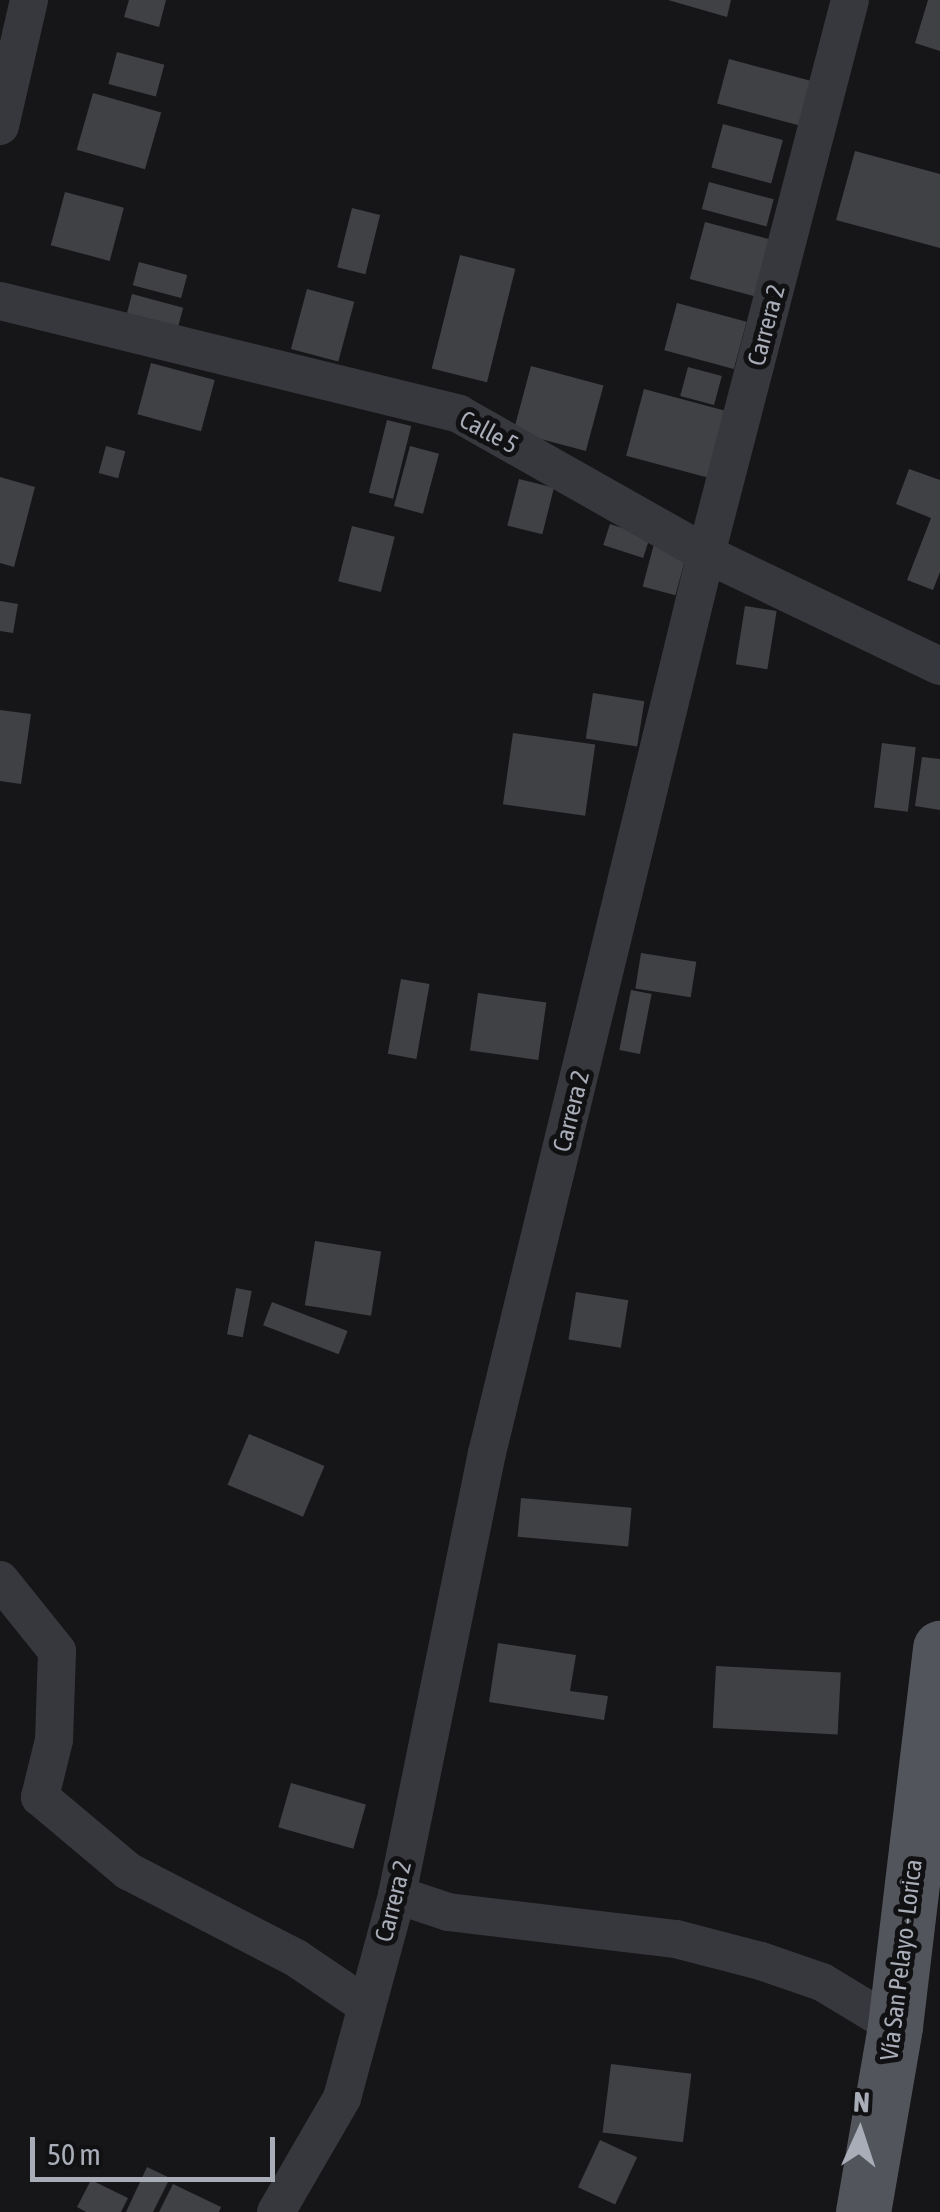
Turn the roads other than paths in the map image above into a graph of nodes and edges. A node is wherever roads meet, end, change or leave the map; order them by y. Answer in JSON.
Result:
{"nodes":[{"id":1,"x":29,"y":0,"type":"edge"},
{"id":2,"x":850,"y":0,"type":"edge"},
{"id":3,"x":0,"y":126,"type":"edge"},
{"id":4,"x":0,"y":301,"type":"edge"},
{"id":5,"x":706,"y":554,"type":"junction"},
{"id":6,"x":940,"y":666,"type":"edge"},
{"id":7,"x":0,"y":1580,"type":"edge"},
{"id":8,"x":940,"y":1648,"type":"edge"},
{"id":9,"x":396,"y":1895,"type":"junction"},
{"id":10,"x":364,"y":2004,"type":"junction"},
{"id":11,"x":895,"y":2026,"type":"junction"},
{"id":12,"x":276,"y":2212,"type":"edge"},
{"id":13,"x":863,"y":2212,"type":"edge"}],
"edges":[{"from":1,"to":3,"type":"street"},
{"from":2,"to":5,"type":"street","name":"Carrera 2"},
{"from":4,"to":5,"type":"street","name":"Calle 5"},
{"from":5,"to":6,"type":"street","name":"Calle 5"},
{"from":5,"to":9,"type":"street","name":"Carrera 2"},
{"from":7,"to":10,"type":"street"},
{"from":8,"to":11,"type":"main road","name":"Vía San Pelayo - Lorica"},
{"from":9,"to":10,"type":"street","name":"Carrera 2"},
{"from":9,"to":11,"type":"street"},
{"from":10,"to":12,"type":"street","name":"Carrera 2"},
{"from":11,"to":13,"type":"main road","name":"Vía San Pelayo - Lorica"}]}
